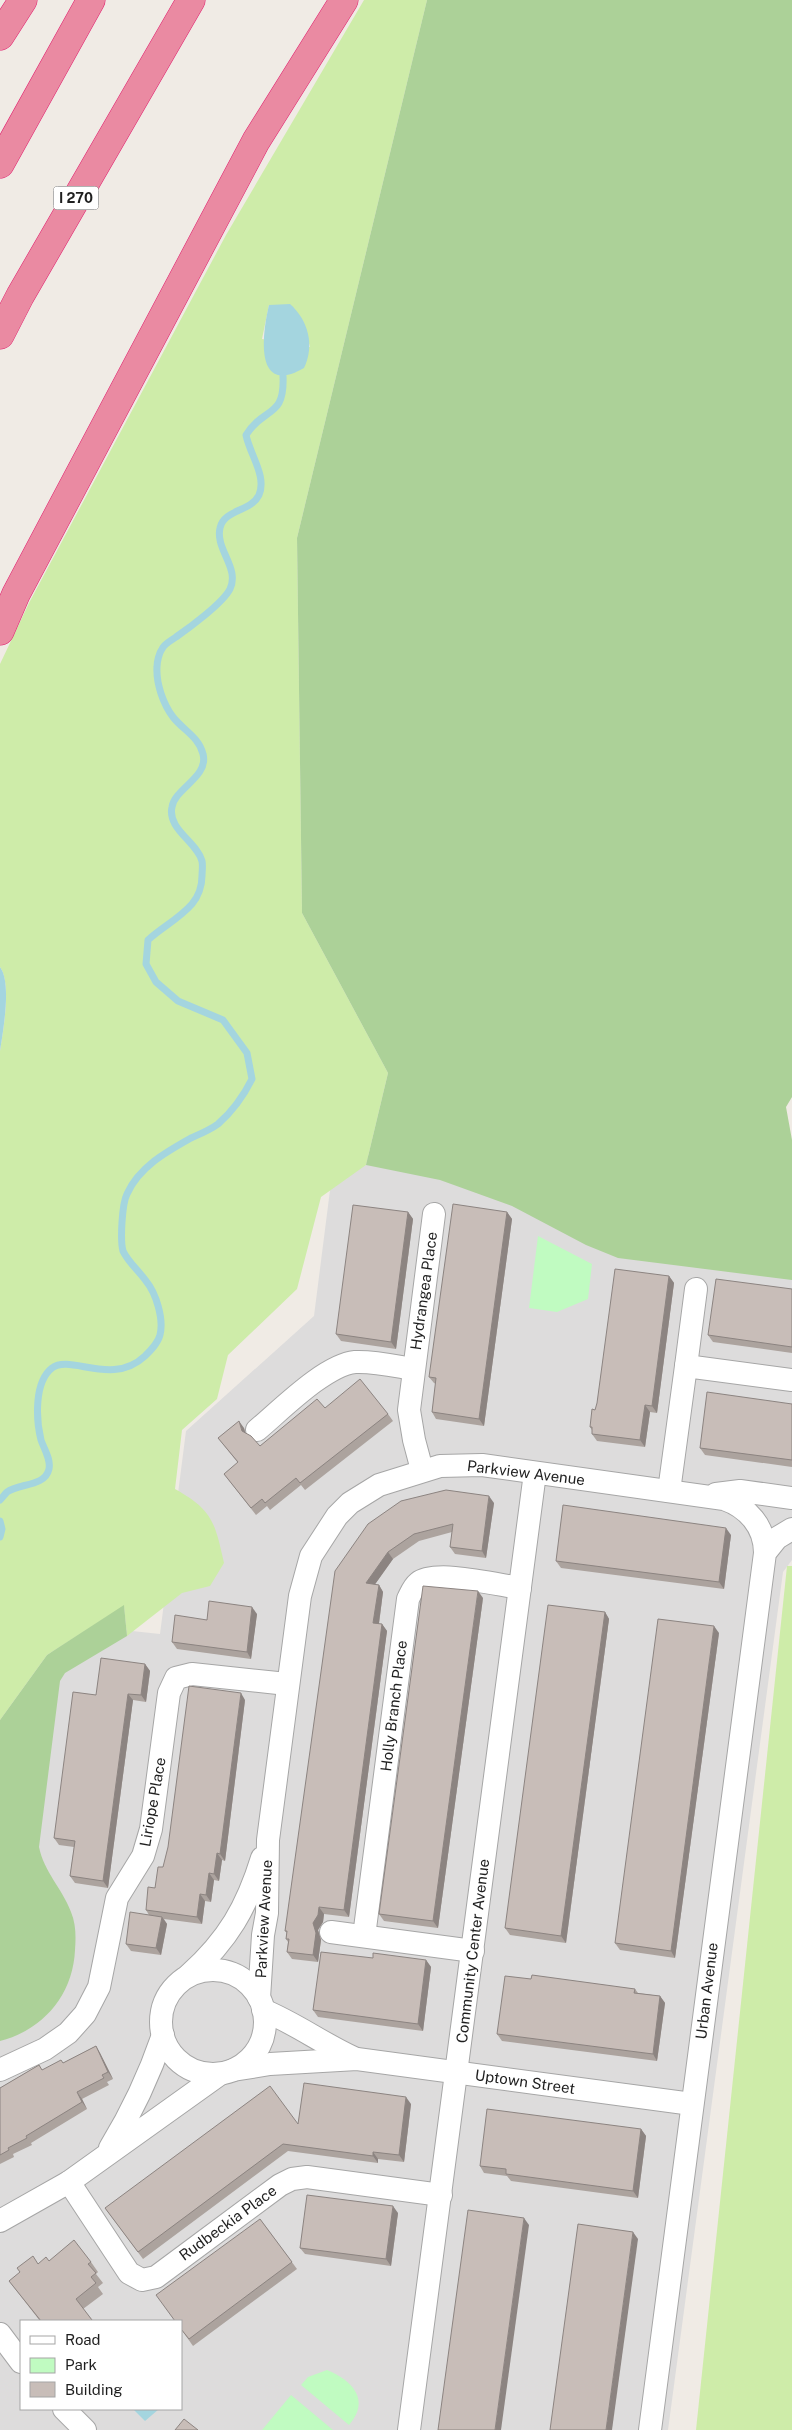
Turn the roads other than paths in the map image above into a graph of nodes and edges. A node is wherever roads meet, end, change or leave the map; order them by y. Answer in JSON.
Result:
{"nodes":[{"id":1,"x":22,"y":0,"type":"edge"},
{"id":2,"x":91,"y":0,"type":"edge"},
{"id":3,"x":191,"y":0,"type":"edge"},
{"id":4,"x":344,"y":0,"type":"edge"},
{"id":5,"x":0,"y":36,"type":"edge"},
{"id":6,"x":0,"y":164,"type":"edge"},
{"id":7,"x":0,"y":335,"type":"edge"},
{"id":8,"x":0,"y":631,"type":"edge"},
{"id":9,"x":434,"y":1214,"type":"dead end"},
{"id":10,"x":696,"y":1289,"type":"dead end"},
{"id":11,"x":686,"y":1366,"type":"junction"},
{"id":12,"x":413,"y":1368,"type":"junction"},
{"id":13,"x":792,"y":1380,"type":"edge"},
{"id":14,"x":257,"y":1430,"type":"dead end"},
{"id":15,"x":422,"y":1470,"type":"junction"},
{"id":16,"x":536,"y":1472,"type":"junction"},
{"id":17,"x":669,"y":1491,"type":"junction"},
{"id":18,"x":710,"y":1496,"type":"junction"},
{"id":19,"x":792,"y":1498,"type":"edge"},
{"id":20,"x":792,"y":1529,"type":"edge"},
{"id":21,"x":765,"y":1552,"type":"junction"},
{"id":22,"x":520,"y":1588,"type":"junction"},
{"id":23,"x":288,"y":1684,"type":"junction"},
{"id":24,"x":268,"y":1840,"type":"junction"},
{"id":25,"x":332,"y":1932,"type":"dead end"},
{"id":26,"x":364,"y":1936,"type":"junction"},
{"id":27,"x":473,"y":1951,"type":"junction"},
{"id":28,"x":188,"y":1976,"type":"junction"},
{"id":29,"x":261,"y":2004,"type":"junction"},
{"id":30,"x":163,"y":2035,"type":"junction"},
{"id":31,"x":357,"y":2059,"type":"junction"},
{"id":32,"x":0,"y":2070,"type":"edge"},
{"id":33,"x":227,"y":2072,"type":"junction"},
{"id":34,"x":457,"y":2072,"type":"junction"},
{"id":35,"x":692,"y":2104,"type":"junction"},
{"id":36,"x":105,"y":2158,"type":"junction"},
{"id":37,"x":69,"y":2182,"type":"junction"},
{"id":38,"x":441,"y":2195,"type":"junction"},
{"id":39,"x":0,"y":2221,"type":"edge"},
{"id":40,"x":0,"y":2334,"type":"edge"},
{"id":41,"x":20,"y":2361,"type":"edge"},
{"id":42,"x":65,"y":2410,"type":"edge"},
{"id":43,"x":85,"y":2430,"type":"edge"},
{"id":44,"x":409,"y":2430,"type":"edge"},
{"id":45,"x":650,"y":2430,"type":"edge"}],
"edges":[{"from":1,"to":5,"type":"highway"},
{"from":2,"to":6,"type":"highway"},
{"from":3,"to":7,"type":"highway","number":"I 270"},
{"from":4,"to":8,"type":"highway"},
{"from":9,"to":12,"type":"street","name":"Hydrangea Place"},
{"from":10,"to":11,"type":"street"},
{"from":11,"to":13,"type":"street"},
{"from":11,"to":17,"type":"street"},
{"from":12,"to":14,"type":"street","name":"Hydrangea Place"},
{"from":12,"to":15,"type":"street","name":"Hydrangea Place"},
{"from":15,"to":16,"type":"street","name":"Parkview Avenue"},
{"from":15,"to":23,"type":"street","name":"Parkview Avenue"},
{"from":16,"to":17,"type":"street","name":"Parkview Avenue"},
{"from":16,"to":22,"type":"street","name":"Community Center Avenue"},
{"from":17,"to":18,"type":"street","name":"Parkview Avenue"},
{"from":18,"to":19,"type":"street","name":"Parkview Avenue"},
{"from":18,"to":21,"type":"street","name":"Urban Avenue"},
{"from":20,"to":21,"type":"street"},
{"from":21,"to":35,"type":"street","name":"Urban Avenue"},
{"from":22,"to":26,"type":"street","name":"Holly Branch Place"},
{"from":22,"to":27,"type":"street","name":"Community Center Avenue"},
{"from":23,"to":24,"type":"street","name":"Parkview Avenue"},
{"from":23,"to":32,"type":"street","name":"Liriope Place"},
{"from":24,"to":28,"type":"street","name":"Parkview Avenue"},
{"from":24,"to":29,"type":"street","name":"Parkview Avenue"},
{"from":25,"to":26,"type":"street"},
{"from":26,"to":27,"type":"street"},
{"from":27,"to":34,"type":"street","name":"Community Center Avenue"},
{"from":28,"to":29,"type":"street"},
{"from":28,"to":30,"type":"street"},
{"from":29,"to":31,"type":"street","name":"Uptown Street"},
{"from":29,"to":33,"type":"street"},
{"from":30,"to":33,"type":"street"},
{"from":30,"to":36,"type":"street"},
{"from":31,"to":33,"type":"street","name":"Uptown Street"},
{"from":31,"to":34,"type":"street","name":"Uptown Street"},
{"from":33,"to":36,"type":"street"},
{"from":34,"to":35,"type":"street","name":"Uptown Street"},
{"from":34,"to":38,"type":"street","name":"Community Center Avenue"},
{"from":35,"to":45,"type":"street","name":"Urban Avenue"},
{"from":36,"to":37,"type":"street"},
{"from":37,"to":38,"type":"street","name":"Rudbeckia Place"},
{"from":37,"to":39,"type":"street"},
{"from":38,"to":44,"type":"street","name":"Community Center Avenue"},
{"from":40,"to":41,"type":"street"},
{"from":42,"to":43,"type":"street"}]}
